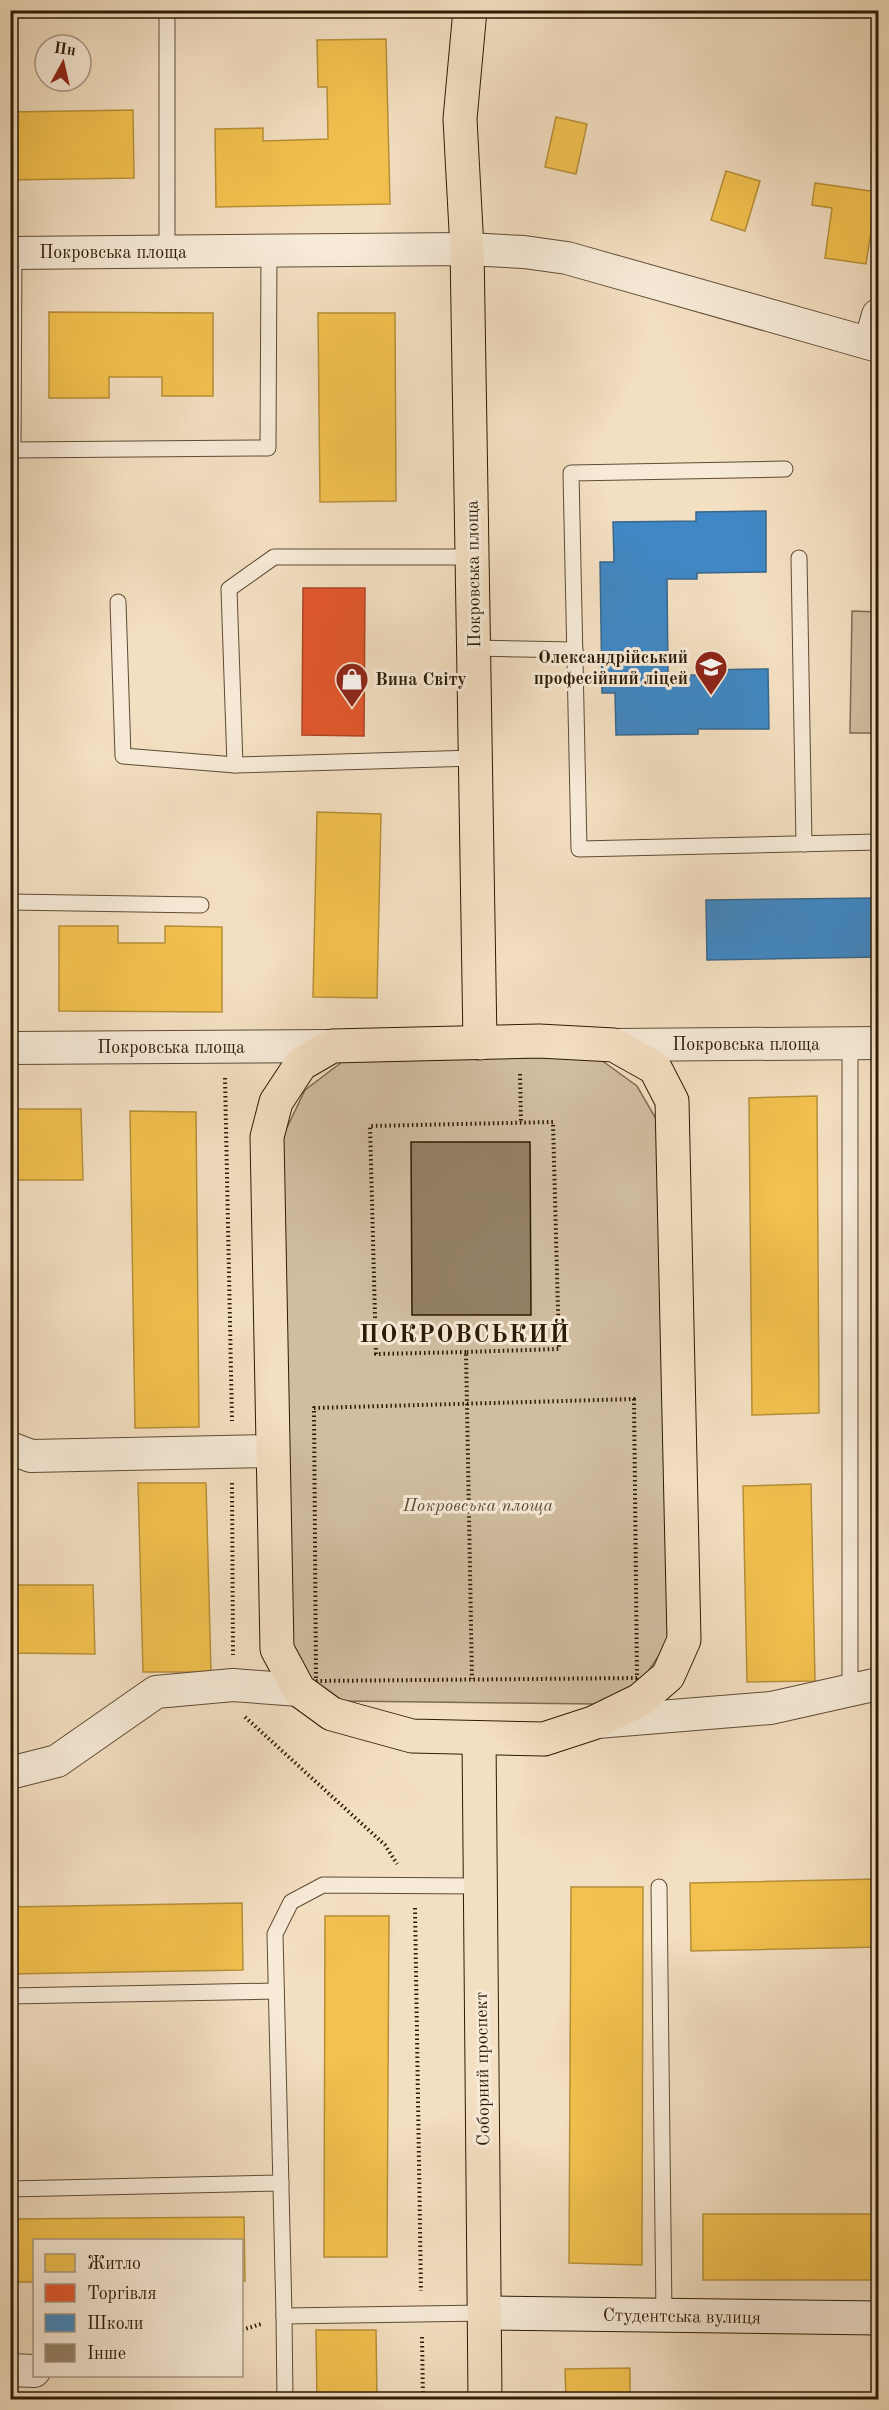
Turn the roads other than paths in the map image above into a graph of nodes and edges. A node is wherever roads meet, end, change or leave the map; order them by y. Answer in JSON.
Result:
{"nodes":[{"id":1,"x":166,"y":10,"type":"edge"},
{"id":2,"x":470,"y":10,"type":"edge"},
{"id":3,"x":467,"y":249,"type":"junction"},
{"id":4,"x":167,"y":251,"type":"junction"},
{"id":5,"x":269,"y":251,"type":"junction"},
{"id":6,"x":12,"y":253,"type":"edge"},
{"id":7,"x":876,"y":335,"type":"edge"},
{"id":8,"x":12,"y":451,"type":"edge"},
{"id":9,"x":785,"y":469,"type":"dead end"},
{"id":10,"x":472,"y":557,"type":"junction"},
{"id":11,"x":799,"y":558,"type":"dead end"},
{"id":12,"x":118,"y":603,"type":"dead end"},
{"id":13,"x":474,"y":648,"type":"junction"},
{"id":14,"x":575,"y":650,"type":"junction"},
{"id":15,"x":476,"y":758,"type":"junction"},
{"id":16,"x":235,"y":765,"type":"junction"},
{"id":17,"x":879,"y":842,"type":"edge"},
{"id":18,"x":804,"y":844,"type":"junction"},
{"id":19,"x":10,"y":902,"type":"edge"},
{"id":20,"x":201,"y":905,"type":"dead end"},
{"id":21,"x":480,"y":1043,"type":"junction"},
{"id":22,"x":864,"y":1043,"type":"edge"},
{"id":23,"x":614,"y":1045,"type":"junction"},
{"id":24,"x":332,"y":1046,"type":"junction"},
{"id":25,"x":10,"y":1048,"type":"edge"},
{"id":26,"x":10,"y":1448,"type":"edge"},
{"id":27,"x":273,"y":1451,"type":"junction"},
{"id":28,"x":864,"y":1688,"type":"edge"},
{"id":29,"x":299,"y":1690,"type":"junction"},
{"id":30,"x":593,"y":1723,"type":"junction"},
{"id":31,"x":479,"y":1737,"type":"junction"},
{"id":32,"x":10,"y":1773,"type":"edge"},
{"id":33,"x":480,"y":1886,"type":"junction"},
{"id":34,"x":659,"y":1887,"type":"dead end"},
{"id":35,"x":276,"y":1991,"type":"junction"},
{"id":36,"x":10,"y":1996,"type":"edge"},
{"id":37,"x":281,"y":2183,"type":"junction"},
{"id":38,"x":10,"y":2189,"type":"edge"},
{"id":39,"x":485,"y":2313,"type":"junction"},
{"id":40,"x":284,"y":2316,"type":"junction"},
{"id":41,"x":664,"y":2316,"type":"junction"},
{"id":42,"x":879,"y":2318,"type":"edge"},
{"id":43,"x":10,"y":2370,"type":"edge"},
{"id":44,"x":33,"y":2371,"type":"edge"},
{"id":45,"x":285,"y":2400,"type":"edge"},
{"id":46,"x":486,"y":2400,"type":"edge"}],
"edges":[{"from":1,"to":4,"type":"lane"},
{"from":2,"to":3,"type":"highway","name":"Покровська площа"},
{"from":3,"to":5,"type":"street","name":"Покровська площа"},
{"from":3,"to":7,"type":"street","name":"Покровська площа"},
{"from":3,"to":10,"type":"highway","name":"Покровська площа"},
{"from":4,"to":5,"type":"street","name":"Покровська площа"},
{"from":4,"to":6,"type":"street","name":"Покровська площа"},
{"from":5,"to":8,"type":"lane"},
{"from":6,"to":8,"type":"lane"},
{"from":9,"to":14,"type":"lane"},
{"from":10,"to":13,"type":"highway","name":"Покровська площа"},
{"from":10,"to":16,"type":"lane"},
{"from":11,"to":18,"type":"lane"},
{"from":12,"to":16,"type":"lane"},
{"from":13,"to":14,"type":"lane"},
{"from":13,"to":15,"type":"highway","name":"Покровська площа"},
{"from":14,"to":18,"type":"lane"},
{"from":15,"to":16,"type":"lane"},
{"from":15,"to":21,"type":"highway","name":"Покровська площа"},
{"from":17,"to":18,"type":"lane"},
{"from":19,"to":20,"type":"lane"},
{"from":21,"to":23,"type":"highway","name":"Покровська площа"},
{"from":21,"to":24,"type":"highway","name":"Покровська площа"},
{"from":22,"to":23,"type":"street","name":"Покровська площа"},
{"from":22,"to":28,"type":"lane"},
{"from":23,"to":30,"type":"highway","name":"Покровська площа"},
{"from":24,"to":25,"type":"street","name":"Покровська площа"},
{"from":24,"to":27,"type":"highway","name":"Покровська площа"},
{"from":26,"to":27,"type":"street"},
{"from":27,"to":29,"type":"highway","name":"Покровська площа"},
{"from":28,"to":30,"type":"street","name":"Покровська площа"},
{"from":29,"to":31,"type":"highway","name":"Покровська площа"},
{"from":29,"to":32,"type":"street"},
{"from":30,"to":31,"type":"highway","name":"Покровська площа"},
{"from":31,"to":33,"type":"highway","name":"Соборний проспект"},
{"from":33,"to":35,"type":"lane"},
{"from":33,"to":39,"type":"highway","name":"Соборний проспект"},
{"from":34,"to":41,"type":"lane"},
{"from":35,"to":36,"type":"lane"},
{"from":35,"to":37,"type":"lane"},
{"from":37,"to":38,"type":"lane"},
{"from":37,"to":40,"type":"lane"},
{"from":39,"to":40,"type":"lane"},
{"from":39,"to":41,"type":"street","name":"Студентська вулиця"},
{"from":39,"to":46,"type":"highway","name":"Соборний проспект"},
{"from":40,"to":45,"type":"lane"},
{"from":41,"to":42,"type":"street","name":"Студентська вулиця"},
{"from":43,"to":44,"type":"street"}]}
